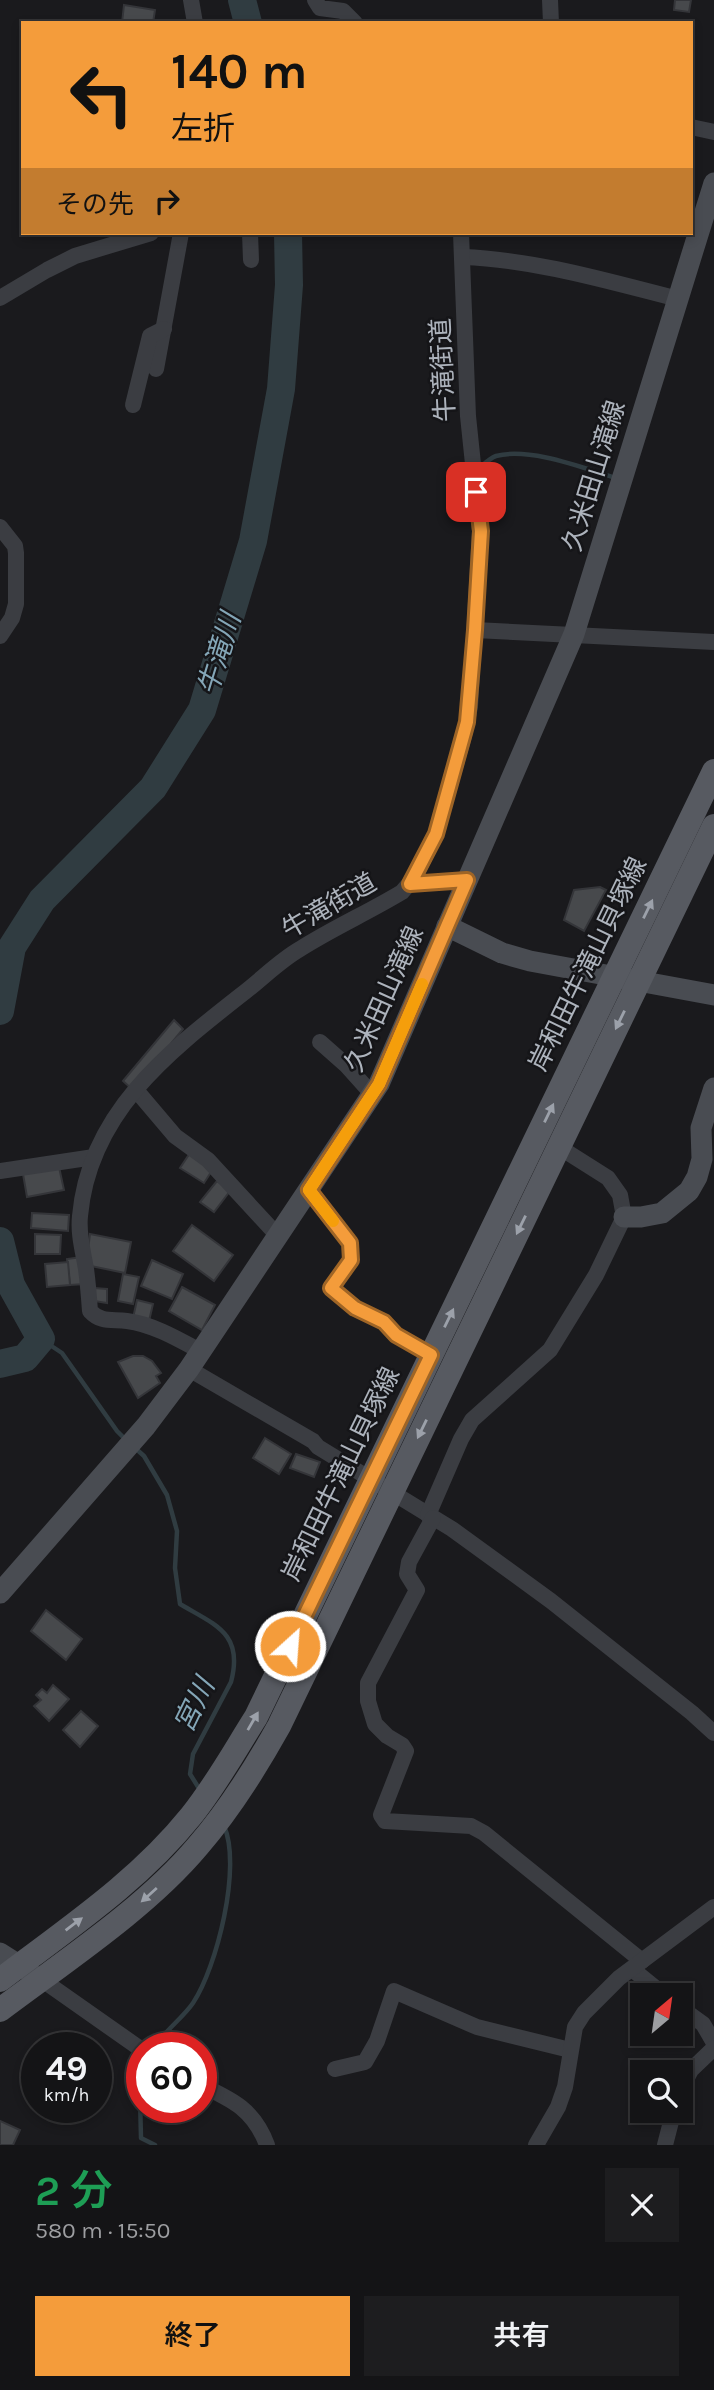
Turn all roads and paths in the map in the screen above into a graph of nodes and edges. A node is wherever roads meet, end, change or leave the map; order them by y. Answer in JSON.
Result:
{"nodes":[{"id":1,"x":191,"y":0,"type":"edge"},
{"id":2,"x":315,"y":0,"type":"edge"},
{"id":3,"x":550,"y":0,"type":"edge"},
{"id":4,"x":195,"y":21,"type":"edge"},
{"id":5,"x":353,"y":21,"type":"edge"},
{"id":6,"x":551,"y":21,"type":"edge"},
{"id":7,"x":693,"y":127,"type":"edge"},
{"id":8,"x":714,"y":132,"type":"edge"},
{"id":9,"x":714,"y":183,"type":"edge"},
{"id":10,"x":144,"y":235,"type":"edge"},
{"id":11,"x":181,"y":235,"type":"edge"},
{"id":12,"x":250,"y":235,"type":"edge"},
{"id":13,"x":461,"y":235,"type":"edge"},
{"id":14,"x":463,"y":257,"type":"junction"},
{"id":15,"x":251,"y":260,"type":"dead end"},
{"id":16,"x":0,"y":298,"type":"edge"},
{"id":17,"x":678,"y":299,"type":"junction"},
{"id":18,"x":164,"y":329,"type":"junction"},
{"id":19,"x":156,"y":369,"type":"dead end"},
{"id":20,"x":133,"y":405,"type":"dead end"},
{"id":21,"x":0,"y":527,"type":"edge"},
{"id":22,"x":475,"y":630,"type":"junction"},
{"id":23,"x":574,"y":634,"type":"junction"},
{"id":24,"x":0,"y":636,"type":"edge"},
{"id":25,"x":714,"y":642,"type":"edge"},
{"id":26,"x":714,"y":771,"type":"edge"},
{"id":27,"x":714,"y":826,"type":"edge"},
{"id":28,"x":467,"y":880,"type":"junction"},
{"id":29,"x":410,"y":884,"type":"junction"},
{"id":30,"x":447,"y":926,"type":"junction"},
{"id":31,"x":628,"y":978,"type":"junction"},
{"id":32,"x":714,"y":995,"type":"edge"},
{"id":33,"x":320,"y":1042,"type":"dead end"},
{"id":34,"x":714,"y":1088,"type":"edge"},
{"id":35,"x":136,"y":1090,"type":"junction"},
{"id":36,"x":372,"y":1094,"type":"junction"},
{"id":37,"x":708,"y":1125,"type":"edge"},
{"id":38,"x":559,"y":1147,"type":"junction"},
{"id":39,"x":94,"y":1157,"type":"junction"},
{"id":40,"x":0,"y":1171,"type":"edge"},
{"id":41,"x":309,"y":1190,"type":"junction"},
{"id":42,"x":624,"y":1217,"type":"junction"},
{"id":43,"x":278,"y":1236,"type":"junction"},
{"id":44,"x":200,"y":1351,"type":"junction"},
{"id":45,"x":431,"y":1355,"type":"junction"},
{"id":46,"x":189,"y":1369,"type":"junction"},
{"id":47,"x":381,"y":1487,"type":"junction"},
{"id":48,"x":430,"y":1516,"type":"junction"},
{"id":49,"x":0,"y":1593,"type":"edge"},
{"id":50,"x":714,"y":1733,"type":"edge"},
{"id":51,"x":714,"y":1906,"type":"edge"},
{"id":52,"x":10,"y":1959,"type":"edge"},
{"id":53,"x":637,"y":1965,"type":"junction"},
{"id":54,"x":41,"y":1979,"type":"junction"},
{"id":55,"x":0,"y":1980,"type":"edge"},
{"id":56,"x":653,"y":1983,"type":"edge"},
{"id":57,"x":0,"y":2010,"type":"edge"},
{"id":58,"x":693,"y":2017,"type":"edge"},
{"id":59,"x":126,"y":2039,"type":"edge"},
{"id":60,"x":714,"y":2043,"type":"edge"},
{"id":61,"x":714,"y":2048,"type":"edge"},
{"id":62,"x":570,"y":2050,"type":"junction"},
{"id":63,"x":693,"y":2068,"type":"edge"},
{"id":64,"x":335,"y":2069,"type":"dead end"},
{"id":65,"x":217,"y":2092,"type":"edge"},
{"id":66,"x":671,"y":2123,"type":"edge"},
{"id":67,"x":267,"y":2145,"type":"edge"},
{"id":68,"x":536,"y":2145,"type":"edge"},
{"id":69,"x":666,"y":2145,"type":"edge"}],
"edges":[{"from":1,"to":4,"type":"street"},
{"from":2,"to":5,"type":"street"},
{"from":3,"to":6,"type":"street"},
{"from":7,"to":8,"type":"street"},
{"from":9,"to":17,"type":"street","name":"久米田山滝線"},
{"from":10,"to":16,"type":"street"},
{"from":11,"to":18,"type":"street"},
{"from":12,"to":15,"type":"street"},
{"from":13,"to":14,"type":"street","name":"牛滝街道"},
{"from":14,"to":17,"type":"street"},
{"from":14,"to":22,"type":"street","name":"牛滝街道"},
{"from":17,"to":23,"type":"street","name":"久米田山滝線"},
{"from":18,"to":19,"type":"street"},
{"from":18,"to":20,"type":"street"},
{"from":21,"to":24,"type":"street"},
{"from":22,"to":23,"type":"street"},
{"from":22,"to":29,"type":"street","name":"牛滝街道"},
{"from":23,"to":25,"type":"street"},
{"from":23,"to":28,"type":"street","name":"久米田山滝線"},
{"from":31,"to":26,"type":"main road","name":"岸和田牛滝山貝塚線","one_way":true},
{"from":27,"to":31,"type":"main road","name":"岸和田牛滝山貝塚線"},
{"from":28,"to":29,"type":"street"},
{"from":28,"to":30,"type":"street","name":"久米田山滝線"},
{"from":29,"to":35,"type":"street","name":"牛滝街道"},
{"from":30,"to":31,"type":"street"},
{"from":30,"to":36,"type":"street","name":"久米田山滝線"},
{"from":31,"to":32,"type":"street"},
{"from":31,"to":38,"type":"main road","name":"岸和田牛滝山貝塚線","one_way":true},
{"from":45,"to":31,"type":"main road","name":"岸和田牛滝山貝塚線","one_way":true},
{"from":33,"to":36,"type":"street"},
{"from":34,"to":37,"type":"street"},
{"from":35,"to":39,"type":"street","name":"牛滝街道"},
{"from":35,"to":43,"type":"street"},
{"from":36,"to":41,"type":"street","name":"久米田山滝線"},
{"from":37,"to":42,"type":"street"},
{"from":38,"to":42,"type":"street"},
{"from":38,"to":47,"type":"main road","name":"岸和田牛滝山貝塚線","one_way":true},
{"from":39,"to":40,"type":"street"},
{"from":39,"to":44,"type":"street","name":"牛滝街道"},
{"from":41,"to":43,"type":"street","name":"久米田山滝線"},
{"from":41,"to":45,"type":"street"},
{"from":42,"to":48,"type":"street"},
{"from":43,"to":44,"type":"street","name":"久米田山滝線"},
{"from":44,"to":46,"type":"street","name":"久米田山滝線"},
{"from":45,"to":47,"type":"main road","name":"岸和田牛滝山貝塚線"},
{"from":46,"to":47,"type":"street"},
{"from":46,"to":49,"type":"street","name":"久米田山滝線"},
{"from":47,"to":48,"type":"street"},
{"from":52,"to":47,"type":"main road","name":"岸和田牛滝山貝塚線","one_way":true},
{"from":47,"to":54,"type":"main road","name":"岸和田牛滝山貝塚線","one_way":true},
{"from":48,"to":50,"type":"street"},
{"from":48,"to":53,"type":"street"},
{"from":51,"to":53,"type":"street"},
{"from":52,"to":54,"type":"street"},
{"from":52,"to":55,"type":"main road","name":"岸和田牛滝山貝塚線"},
{"from":53,"to":56,"type":"street"},
{"from":53,"to":62,"type":"street"},
{"from":54,"to":57,"type":"main road","name":"岸和田牛滝山貝塚線"},
{"from":54,"to":59,"type":"street"},
{"from":58,"to":60,"type":"street"},
{"from":61,"to":63,"type":"street"},
{"from":62,"to":64,"type":"street"},
{"from":62,"to":68,"type":"street"},
{"from":65,"to":67,"type":"street"},
{"from":66,"to":69,"type":"street"}]}
